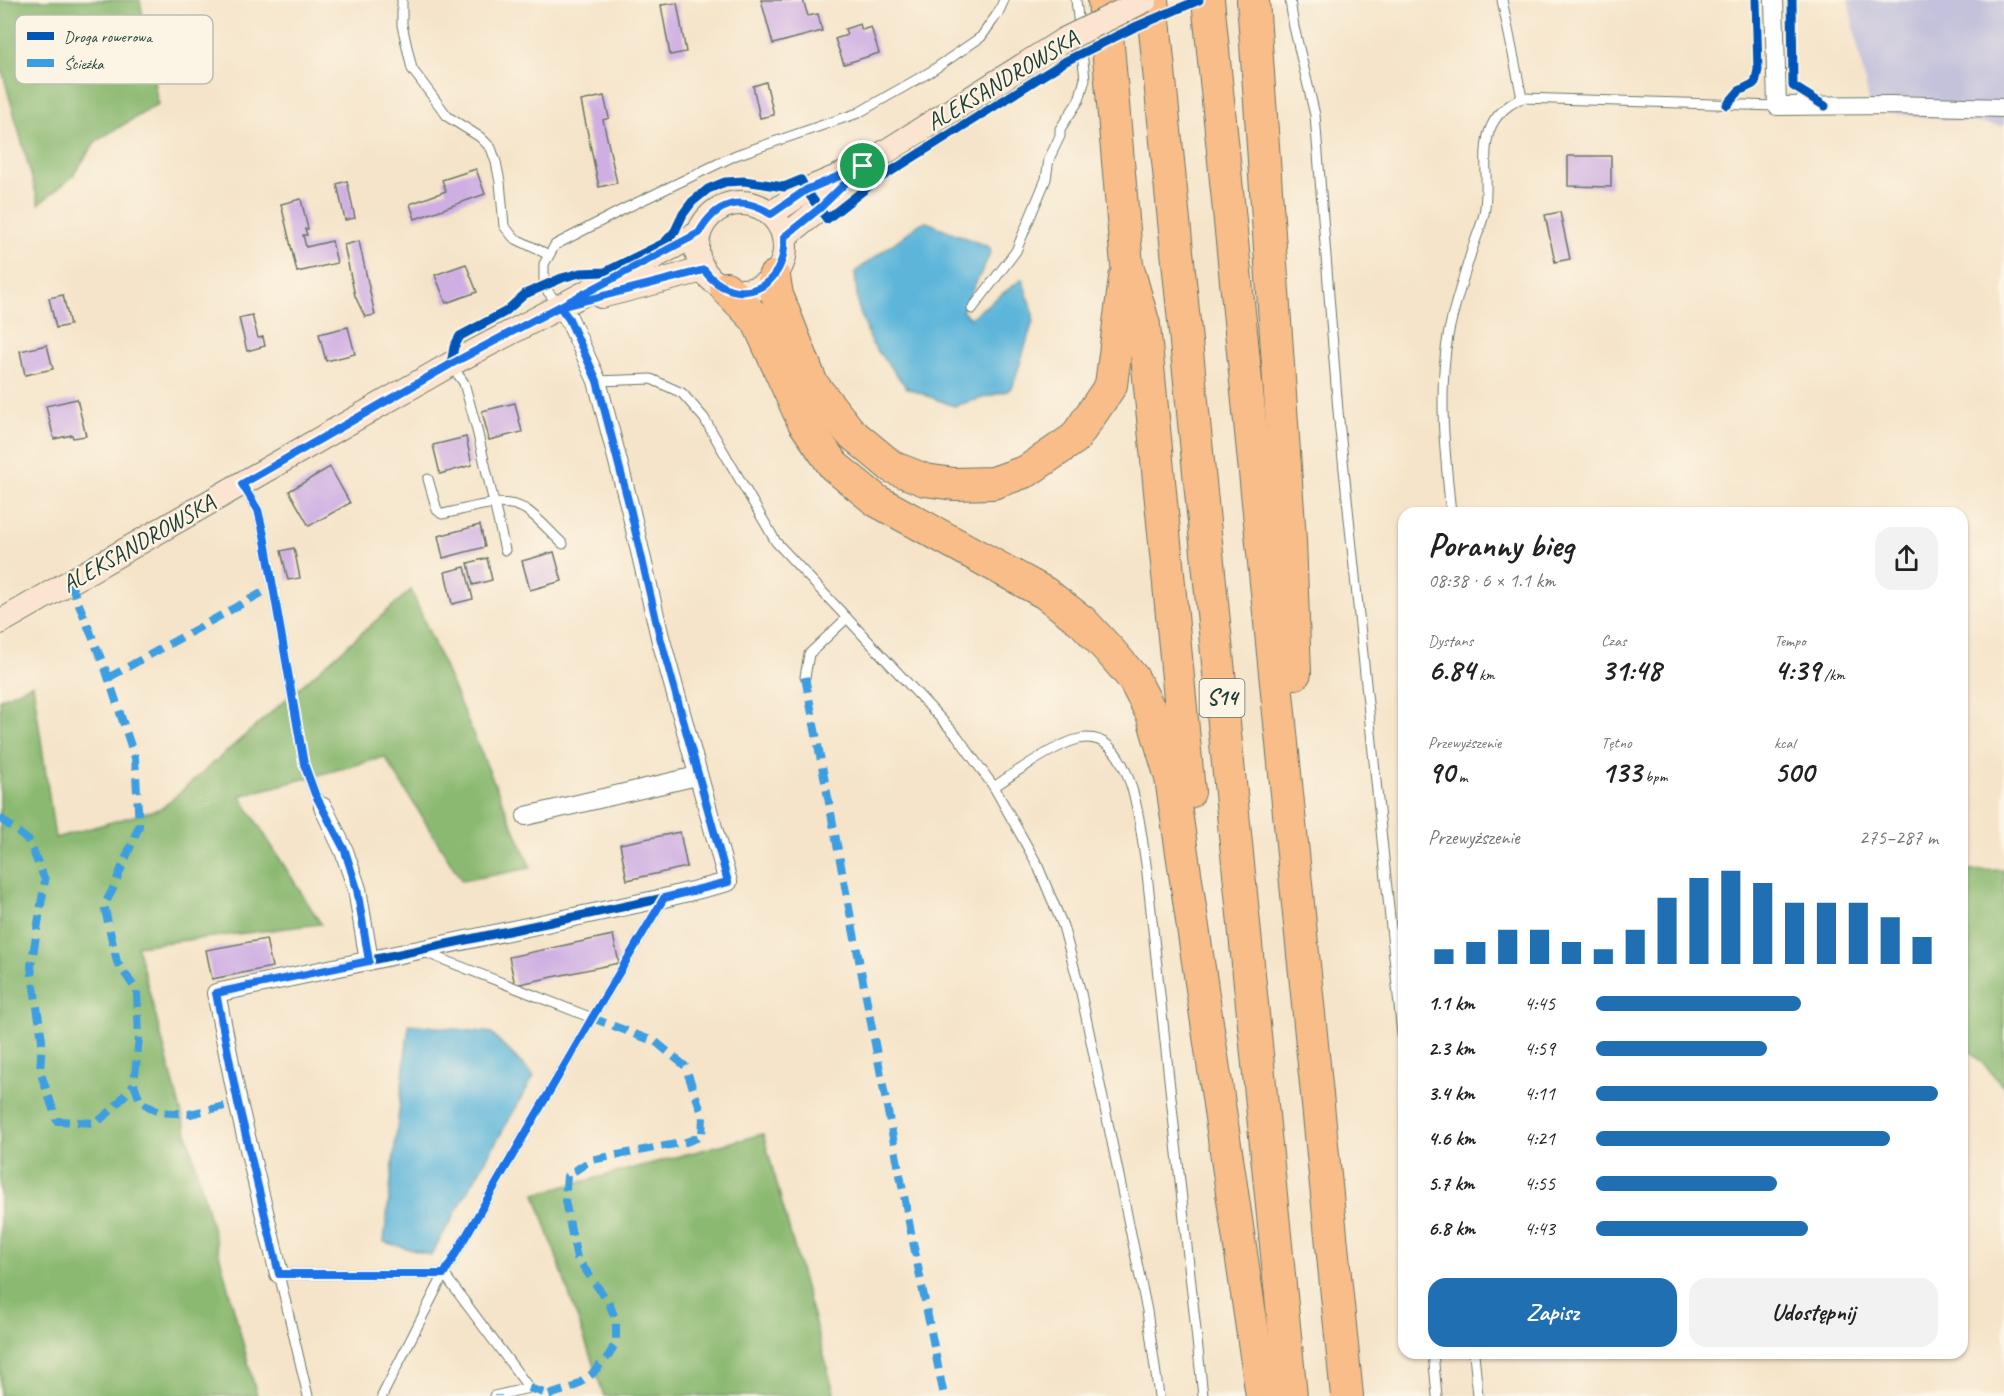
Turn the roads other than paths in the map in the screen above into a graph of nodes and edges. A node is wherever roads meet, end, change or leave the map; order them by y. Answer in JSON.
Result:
{"nodes":[{"id":1,"x":402,"y":0,"type":"edge"},
{"id":2,"x":1004,"y":0,"type":"edge"},
{"id":3,"x":1076,"y":0,"type":"edge"},
{"id":4,"x":1104,"y":0,"type":"edge"},
{"id":5,"x":1145,"y":0,"type":"edge"},
{"id":6,"x":1152,"y":0,"type":"edge"},
{"id":7,"x":1208,"y":0,"type":"edge"},
{"id":8,"x":1290,"y":0,"type":"edge"},
{"id":9,"x":1502,"y":0,"type":"edge"},
{"id":10,"x":1774,"y":0,"type":"edge"},
{"id":11,"x":1255,"y":7,"type":"edge"},
{"id":12,"x":1522,"y":98,"type":"junction"},
{"id":13,"x":1777,"y":106,"type":"junction"},
{"id":14,"x":2004,"y":108,"type":"edge"},
{"id":15,"x":863,"y":166,"type":"junction"},
{"id":16,"x":771,"y":214,"type":"junction"},
{"id":17,"x":699,"y":233,"type":"junction"},
{"id":18,"x":784,"y":237,"type":"junction"},
{"id":19,"x":549,"y":255,"type":"junction"},
{"id":20,"x":1127,"y":265,"type":"junction"},
{"id":21,"x":774,"y":277,"type":"junction"},
{"id":22,"x":715,"y":279,"type":"junction"},
{"id":23,"x":560,"y":307,"type":"junction"},
{"id":24,"x":972,"y":309,"type":"dead end"},
{"id":25,"x":451,"y":364,"type":"junction"},
{"id":26,"x":597,"y":381,"type":"junction"},
{"id":27,"x":428,"y":479,"type":"dead end"},
{"id":28,"x":242,"y":484,"type":"junction"},
{"id":29,"x":494,"y":503,"type":"junction"},
{"id":30,"x":1450,"y":507,"type":"edge"},
{"id":31,"x":563,"y":544,"type":"dead end"},
{"id":32,"x":505,"y":550,"type":"dead end"},
{"id":33,"x":847,"y":618,"type":"junction"},
{"id":34,"x":0,"y":622,"type":"edge"},
{"id":35,"x":806,"y":677,"type":"dead end"},
{"id":36,"x":697,"y":776,"type":"junction"},
{"id":37,"x":994,"y":787,"type":"junction"},
{"id":38,"x":323,"y":807,"type":"joint"},
{"id":39,"x":526,"y":816,"type":"dead end"},
{"id":40,"x":1297,"y":884,"type":"junction"},
{"id":41,"x":664,"y":898,"type":"junction"},
{"id":42,"x":419,"y":950,"type":"junction"},
{"id":43,"x":369,"y":961,"type":"junction"},
{"id":44,"x":1398,"y":996,"type":"edge"},
{"id":45,"x":592,"y":1018,"type":"junction"},
{"id":46,"x":1218,"y":1096,"type":"junction"},
{"id":47,"x":279,"y":1274,"type":"junction"},
{"id":48,"x":444,"y":1274,"type":"junction"},
{"id":49,"x":1434,"y":1359,"type":"edge"},
{"id":50,"x":1475,"y":1359,"type":"edge"},
{"id":51,"x":308,"y":1396,"type":"edge"},
{"id":52,"x":382,"y":1396,"type":"edge"},
{"id":53,"x":495,"y":1396,"type":"edge"},
{"id":54,"x":1159,"y":1396,"type":"edge"},
{"id":55,"x":1203,"y":1396,"type":"edge"},
{"id":56,"x":1262,"y":1396,"type":"edge"},
{"id":57,"x":1291,"y":1396,"type":"edge"},
{"id":58,"x":1347,"y":1396,"type":"edge"},
{"id":59,"x":1437,"y":1396,"type":"edge"},
{"id":60,"x":1478,"y":1396,"type":"edge"}],
"edges":[{"from":1,"to":19,"type":"lane"},
{"from":2,"to":19,"type":"lane"},
{"from":3,"to":24,"type":"lane"},
{"from":4,"to":20,"type":"highway"},
{"from":5,"to":15,"type":"main road","name":"ALEKSANDROWSKA","bridge":true},
{"from":6,"to":57,"type":"highway","number":"S14"},
{"from":7,"to":40,"type":"highway","number":"S14"},
{"from":8,"to":44,"type":"lane"},
{"from":9,"to":12,"type":"lane"},
{"from":10,"to":13,"type":"street"},
{"from":11,"to":40,"type":"highway"},
{"from":12,"to":13,"type":"lane"},
{"from":12,"to":30,"type":"lane"},
{"from":13,"to":14,"type":"street"},
{"from":15,"to":16,"type":"main road","name":"ALEKSANDROWSKA"},
{"from":15,"to":18,"type":"main road","name":"ALEKSANDROWSKA"},
{"from":16,"to":17,"type":"main road"},
{"from":16,"to":18,"type":"main road"},
{"from":17,"to":22,"type":"main road"},
{"from":17,"to":23,"type":"main road","name":"ALEKSANDROWSKA"},
{"from":18,"to":21,"type":"main road"},
{"from":19,"to":23,"type":"lane"},
{"from":20,"to":21,"type":"highway"},
{"from":20,"to":46,"type":"highway"},
{"from":21,"to":22,"type":"main road"},
{"from":22,"to":23,"type":"main road","name":"ALEKSANDROWSKA"},
{"from":22,"to":46,"type":"highway"},
{"from":23,"to":25,"type":"main road","name":"ALEKSANDROWSKA"},
{"from":23,"to":26,"type":"street"},
{"from":25,"to":28,"type":"main road","name":"ALEKSANDROWSKA"},
{"from":25,"to":29,"type":"lane"},
{"from":26,"to":33,"type":"lane"},
{"from":26,"to":36,"type":"street"},
{"from":27,"to":29,"type":"lane"},
{"from":28,"to":34,"type":"main road","name":"ALEKSANDROWSKA"},
{"from":28,"to":38,"type":"lane"},
{"from":29,"to":31,"type":"lane"},
{"from":29,"to":32,"type":"lane"},
{"from":33,"to":35,"type":"lane"},
{"from":33,"to":37,"type":"lane"},
{"from":36,"to":39,"type":"street"},
{"from":36,"to":41,"type":"street"},
{"from":37,"to":54,"type":"lane"},
{"from":37,"to":55,"type":"lane"},
{"from":38,"to":43,"type":"street"},
{"from":40,"to":58,"type":"highway","number":"S14"},
{"from":41,"to":42,"type":"street"},
{"from":41,"to":45,"type":"lane"},
{"from":42,"to":43,"type":"street"},
{"from":42,"to":45,"type":"lane"},
{"from":43,"to":47,"type":"street"},
{"from":45,"to":48,"type":"lane"},
{"from":46,"to":56,"type":"highway"},
{"from":47,"to":48,"type":"lane"},
{"from":47,"to":51,"type":"lane"},
{"from":48,"to":52,"type":"lane"},
{"from":48,"to":53,"type":"lane"},
{"from":49,"to":59,"type":"lane"},
{"from":50,"to":60,"type":"lane"}]}
